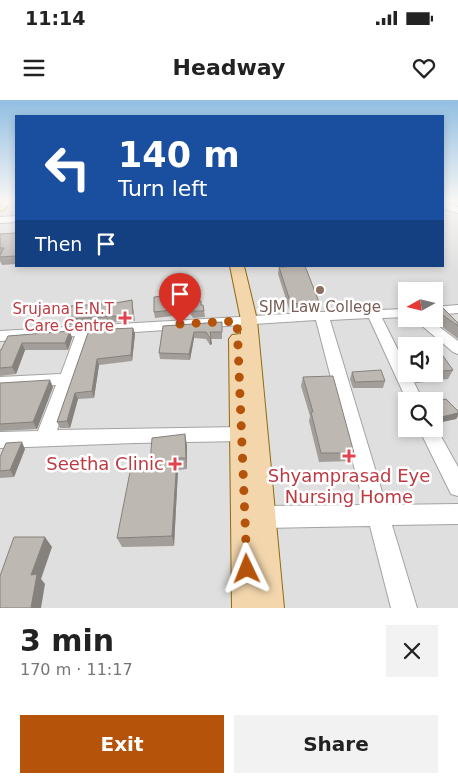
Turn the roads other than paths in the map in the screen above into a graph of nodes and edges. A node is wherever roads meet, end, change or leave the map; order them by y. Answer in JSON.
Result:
{"nodes":[{"id":1,"x":227,"y":267,"type":"edge"},
{"id":2,"x":237,"y":267,"type":"edge"},
{"id":3,"x":458,"y":309,"type":"edge"},
{"id":4,"x":443,"y":310,"type":"edge"},
{"id":5,"x":398,"y":314,"type":"edge"},
{"id":6,"x":374,"y":315,"type":"junction"},
{"id":7,"x":322,"y":316,"type":"junction"},
{"id":8,"x":243,"y":320,"type":"junction"},
{"id":9,"x":432,"y":328,"type":"edge"},
{"id":10,"x":84,"y":331,"type":"junction"},
{"id":11,"x":0,"y":336,"type":"edge"},
{"id":12,"x":458,"y":349,"type":"edge"},
{"id":13,"x":66,"y":379,"type":"junction"},
{"id":14,"x":0,"y":384,"type":"edge"},
{"id":15,"x":411,"y":392,"type":"edge"},
{"id":16,"x":242,"y":434,"type":"junction"},
{"id":17,"x":432,"y":437,"type":"edge"},
{"id":18,"x":44,"y":438,"type":"junction"},
{"id":19,"x":0,"y":440,"type":"edge"},
{"id":20,"x":458,"y":487,"type":"edge"},
{"id":21,"x":458,"y":514,"type":"edge"},
{"id":22,"x":378,"y":516,"type":"junction"},
{"id":23,"x":263,"y":517,"type":"junction"},
{"id":24,"x":248,"y":608,"type":"edge"},
{"id":25,"x":268,"y":608,"type":"edge"},
{"id":26,"x":404,"y":608,"type":"edge"}],
"edges":[{"from":1,"to":8,"type":"main road"},
{"from":2,"to":8,"type":"main road"},
{"from":3,"to":4,"type":"street"},
{"from":5,"to":6,"type":"street"},
{"from":6,"to":7,"type":"street"},
{"from":6,"to":15,"type":"street"},
{"from":7,"to":8,"type":"street"},
{"from":7,"to":22,"type":"street"},
{"from":8,"to":10,"type":"street"},
{"from":8,"to":16,"type":"main road"},
{"from":8,"to":23,"type":"main road"},
{"from":9,"to":12,"type":"street"},
{"from":10,"to":11,"type":"street"},
{"from":10,"to":13,"type":"street"},
{"from":13,"to":14,"type":"street"},
{"from":13,"to":18,"type":"street"},
{"from":16,"to":18,"type":"street"},
{"from":16,"to":24,"type":"main road"},
{"from":17,"to":20,"type":"street"},
{"from":18,"to":19,"type":"street"},
{"from":21,"to":22,"type":"street"},
{"from":22,"to":23,"type":"street"},
{"from":22,"to":26,"type":"street"},
{"from":23,"to":25,"type":"main road"}]}
